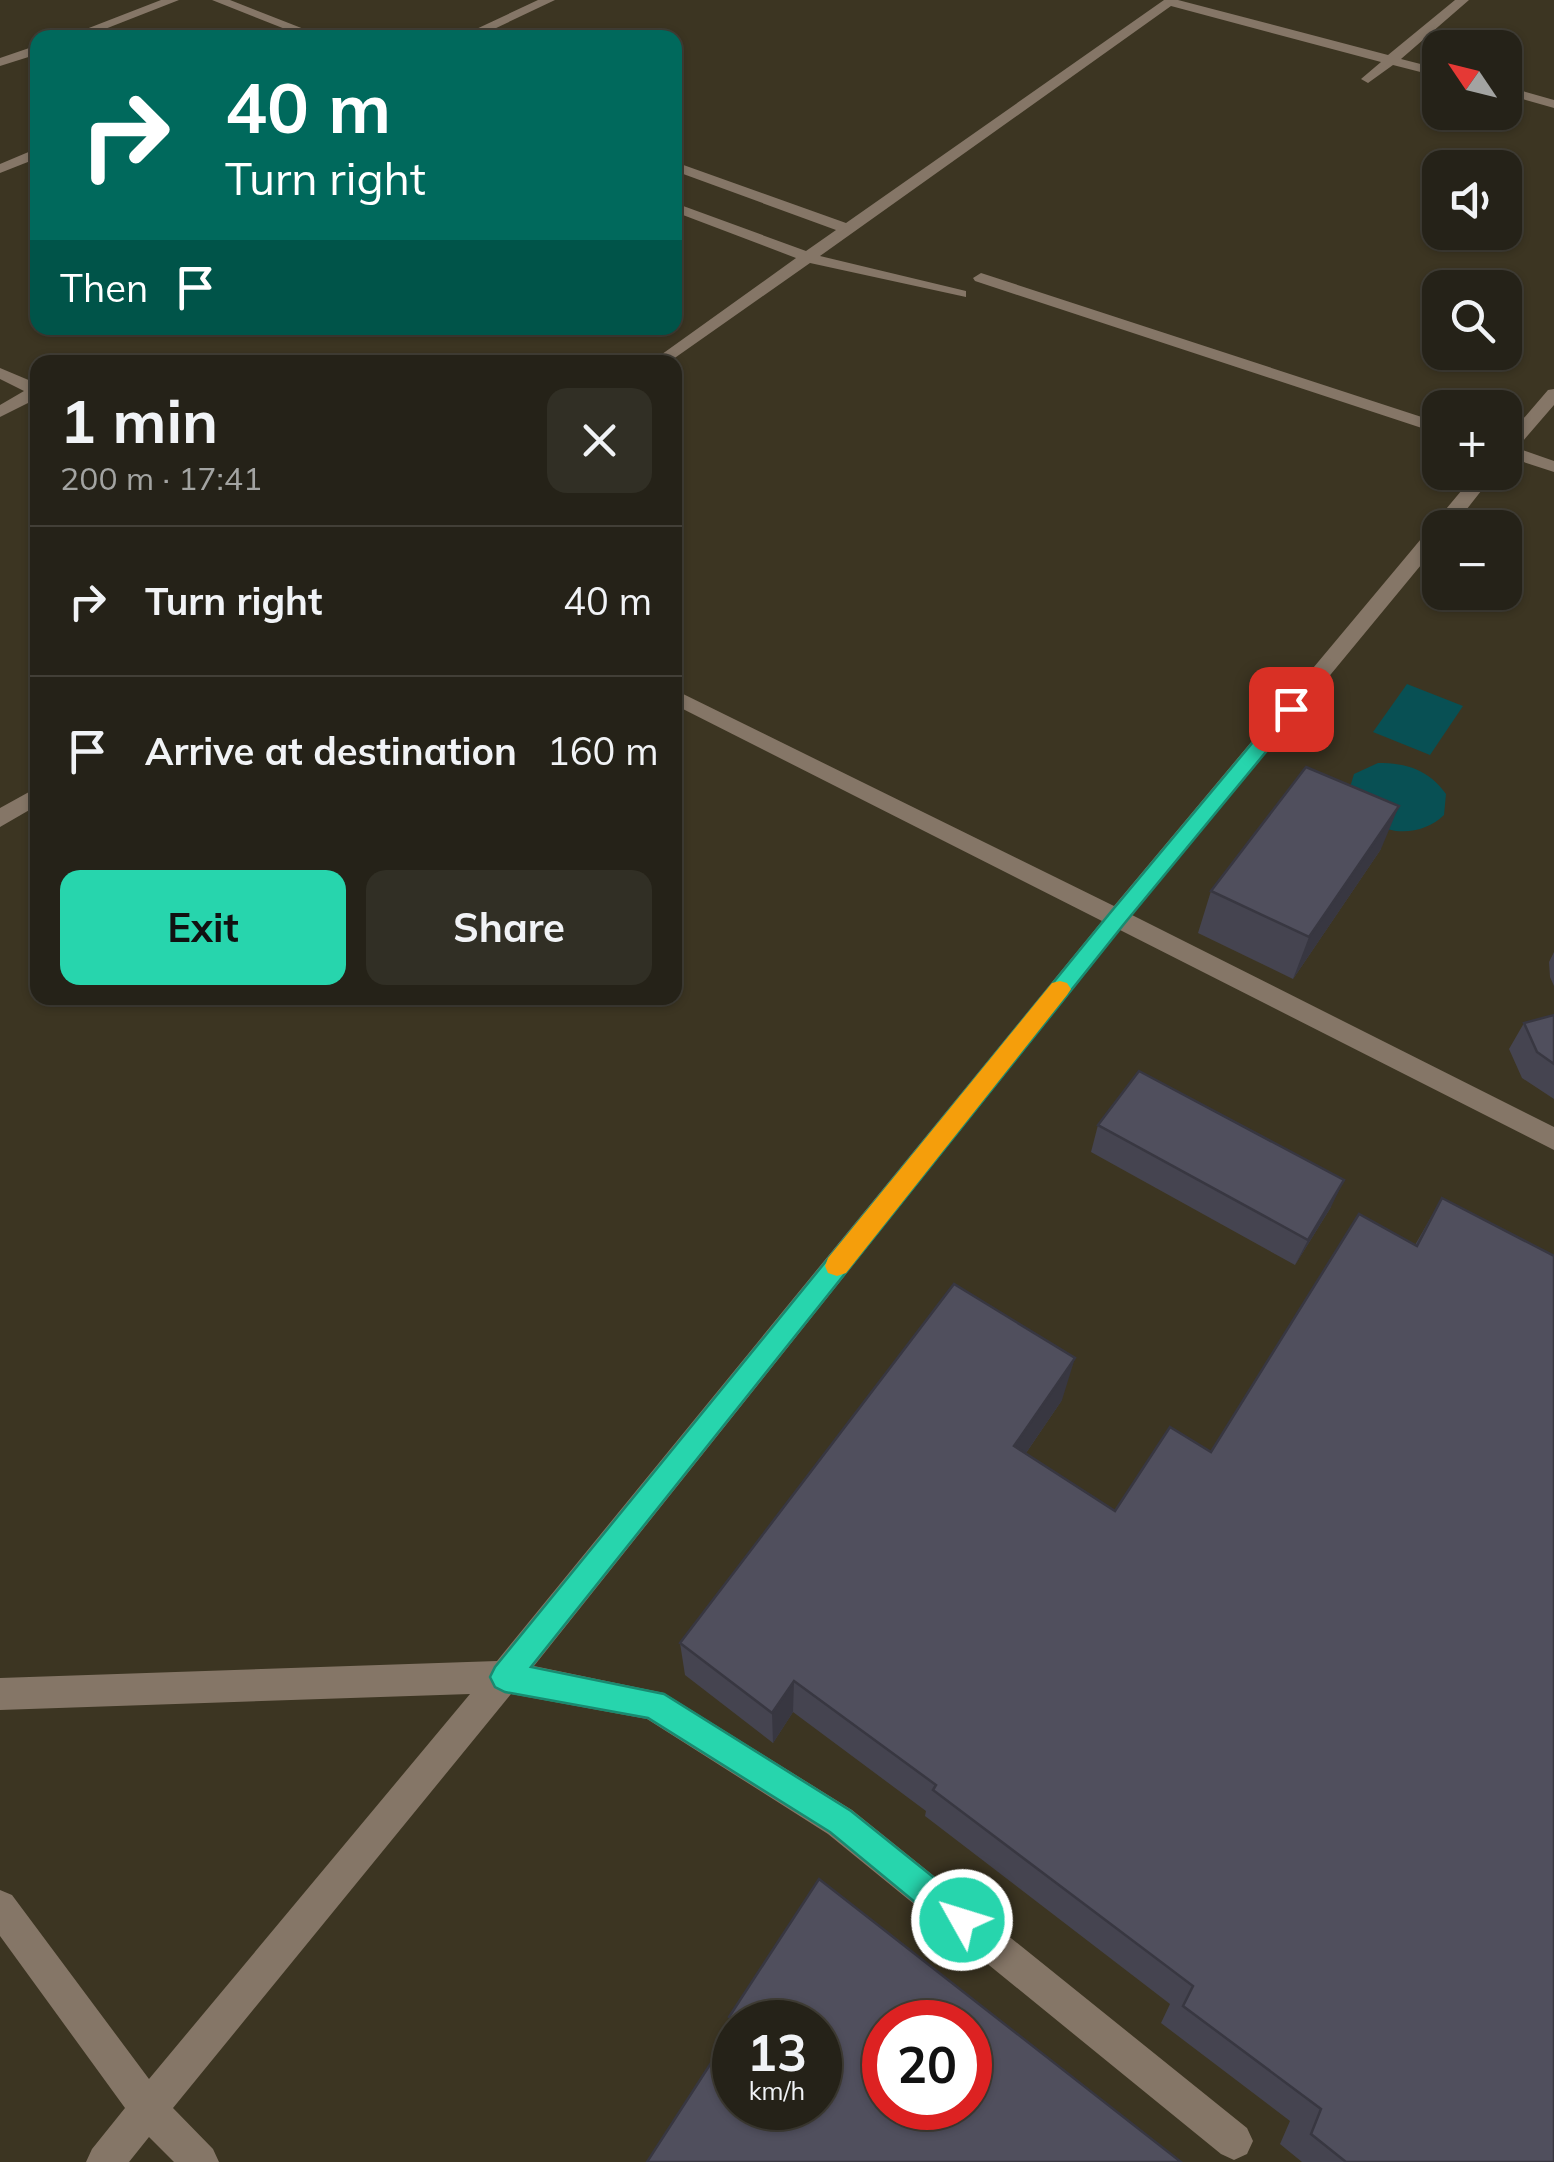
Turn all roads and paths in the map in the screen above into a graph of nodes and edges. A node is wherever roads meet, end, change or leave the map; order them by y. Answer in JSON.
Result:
{"nodes":[{"id":1,"x":173,"y":0,"type":"edge"},
{"id":2,"x":218,"y":0,"type":"edge"},
{"id":3,"x":549,"y":0,"type":"edge"},
{"id":4,"x":1463,"y":0,"type":"edge"},
{"id":5,"x":1170,"y":1,"type":"edge"},
{"id":6,"x":91,"y":30,"type":"edge"},
{"id":7,"x":299,"y":30,"type":"edge"},
{"id":8,"x":481,"y":30,"type":"edge"},
{"id":9,"x":30,"y":52,"type":"edge"},
{"id":10,"x":1391,"y":60,"type":"junction"},
{"id":11,"x":0,"y":62,"type":"edge"},
{"id":12,"x":1422,"y":68,"type":"edge"},
{"id":13,"x":1368,"y":79,"type":"dead end"},
{"id":14,"x":1522,"y":95,"type":"edge"},
{"id":15,"x":1554,"y":104,"type":"edge"},
{"id":16,"x":30,"y":156,"type":"edge"},
{"id":17,"x":0,"y":169,"type":"edge"},
{"id":18,"x":682,"y":169,"type":"edge"},
{"id":19,"x":682,"y":210,"type":"edge"},
{"id":20,"x":846,"y":228,"type":"junction"},
{"id":21,"x":806,"y":257,"type":"junction"},
{"id":22,"x":980,"y":278,"type":"dead end"},
{"id":23,"x":960,"y":294,"type":"dead end"},
{"id":24,"x":668,"y":355,"type":"edge"},
{"id":25,"x":0,"y":373,"type":"edge"},
{"id":26,"x":30,"y":388,"type":"edge"},
{"id":27,"x":1554,"y":394,"type":"edge"},
{"id":28,"x":30,"y":395,"type":"edge"},
{"id":29,"x":0,"y":412,"type":"edge"},
{"id":30,"x":1422,"y":423,"type":"edge"},
{"id":31,"x":1522,"y":431,"type":"edge"},
{"id":32,"x":1522,"y":456,"type":"edge"},
{"id":33,"x":1554,"y":466,"type":"edge"},
{"id":34,"x":1473,"y":490,"type":"edge"},
{"id":35,"x":1456,"y":510,"type":"edge"},
{"id":36,"x":1422,"y":551,"type":"edge"},
{"id":37,"x":682,"y":700,"type":"edge"},
{"id":38,"x":30,"y":799,"type":"edge"},
{"id":39,"x":0,"y":819,"type":"edge"},
{"id":40,"x":1117,"y":918,"type":"junction"},
{"id":41,"x":1554,"y":1140,"type":"edge"},
{"id":42,"x":505,"y":1677,"type":"junction"},
{"id":43,"x":0,"y":1694,"type":"edge"},
{"id":44,"x":0,"y":1907,"type":"edge"},
{"id":45,"x":148,"y":2109,"type":"junction"},
{"id":46,"x":1234,"y":2141,"type":"dead end"},
{"id":47,"x":105,"y":2162,"type":"edge"},
{"id":48,"x":200,"y":2162,"type":"edge"}],
"edges":[{"from":1,"to":6,"type":"lane"},
{"from":2,"to":7,"type":"lane"},
{"from":3,"to":8,"type":"lane"},
{"from":4,"to":10,"type":"lane"},
{"from":5,"to":10,"type":"lane"},
{"from":5,"to":20,"type":"lane"},
{"from":9,"to":11,"type":"lane"},
{"from":10,"to":12,"type":"lane"},
{"from":10,"to":13,"type":"lane"},
{"from":14,"to":15,"type":"lane"},
{"from":16,"to":17,"type":"lane"},
{"from":18,"to":20,"type":"lane"},
{"from":19,"to":21,"type":"lane"},
{"from":20,"to":21,"type":"lane"},
{"from":21,"to":23,"type":"lane"},
{"from":21,"to":24,"type":"lane"},
{"from":22,"to":30,"type":"lane"},
{"from":25,"to":26,"type":"lane"},
{"from":27,"to":31,"type":"lane"},
{"from":28,"to":29,"type":"lane"},
{"from":32,"to":33,"type":"lane"},
{"from":34,"to":35,"type":"lane"},
{"from":36,"to":40,"type":"lane"},
{"from":37,"to":40,"type":"lane"},
{"from":38,"to":39,"type":"lane"},
{"from":40,"to":41,"type":"lane"},
{"from":40,"to":42,"type":"lane"},
{"from":42,"to":43,"type":"lane"},
{"from":42,"to":45,"type":"lane"},
{"from":42,"to":46,"type":"lane"},
{"from":44,"to":45,"type":"lane"},
{"from":45,"to":47,"type":"lane"},
{"from":45,"to":48,"type":"lane"}]}
